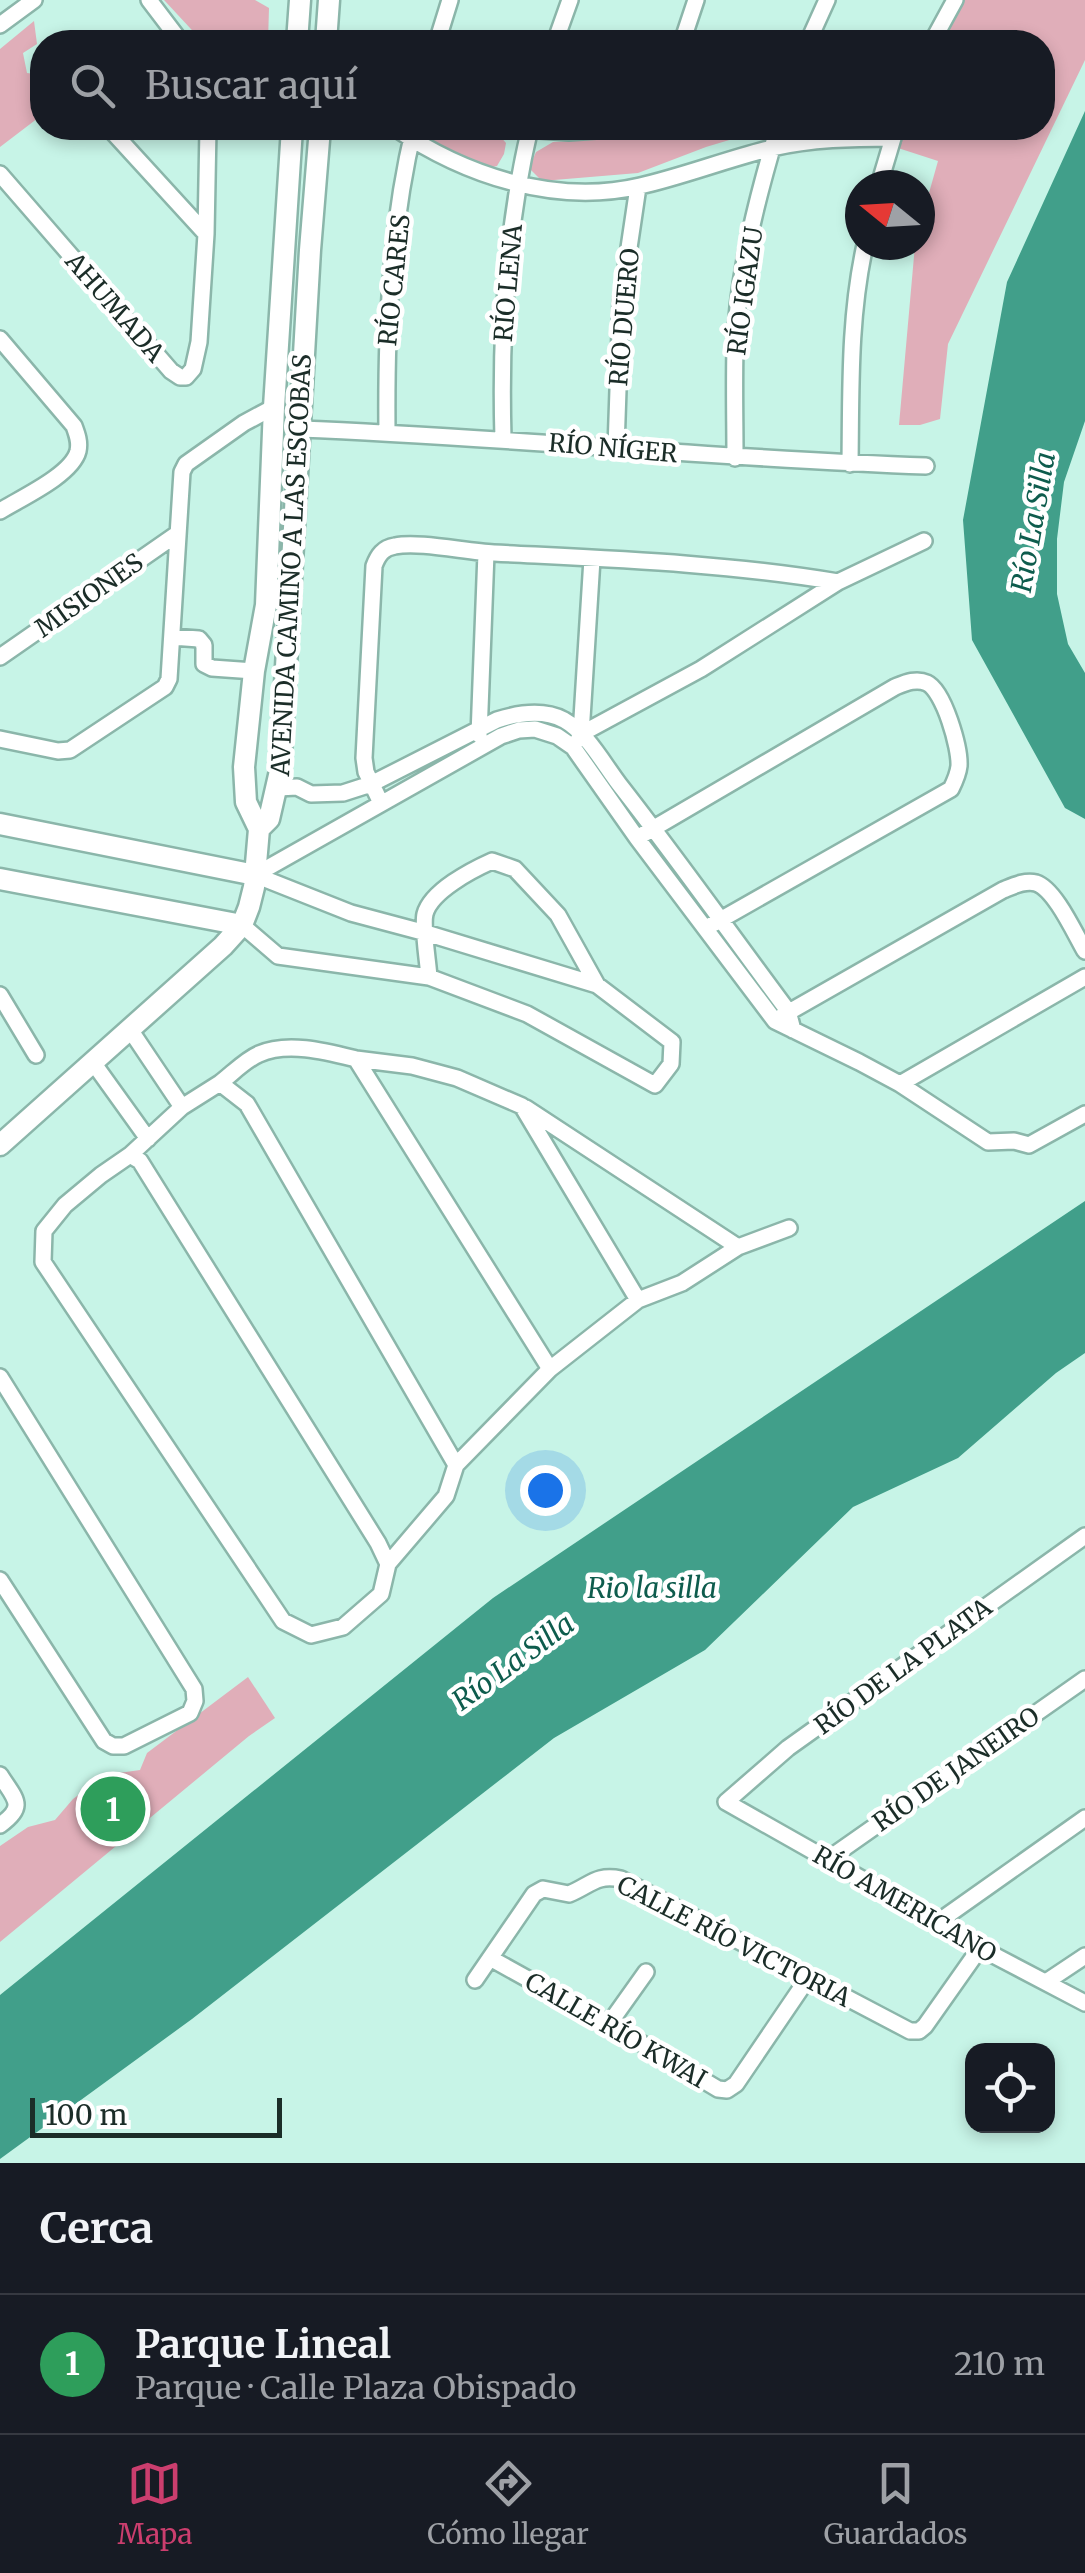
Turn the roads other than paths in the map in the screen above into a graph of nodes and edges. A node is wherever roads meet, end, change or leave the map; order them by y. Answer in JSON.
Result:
{"nodes":[{"id":1,"x":34,"y":0,"type":"edge"},
{"id":2,"x":149,"y":0,"type":"edge"},
{"id":3,"x":300,"y":0,"type":"edge"},
{"id":4,"x":329,"y":0,"type":"edge"},
{"id":5,"x":570,"y":0,"type":"edge"},
{"id":6,"x":696,"y":0,"type":"edge"},
{"id":7,"x":827,"y":0,"type":"edge"},
{"id":8,"x":955,"y":0,"type":"edge"},
{"id":9,"x":445,"y":2,"type":"edge"},
{"id":10,"x":12,"y":5,"type":"edge"},
{"id":11,"x":0,"y":25,"type":"edge"},
{"id":12,"x":171,"y":30,"type":"edge"},
{"id":13,"x":298,"y":30,"type":"edge"},
{"id":14,"x":329,"y":30,"type":"edge"},
{"id":15,"x":439,"y":30,"type":"edge"},
{"id":16,"x":559,"y":30,"type":"edge"},
{"id":17,"x":686,"y":30,"type":"edge"},
{"id":18,"x":813,"y":30,"type":"edge"},
{"id":19,"x":939,"y":30,"type":"edge"},
{"id":20,"x":120,"y":140,"type":"edge"},
{"id":21,"x":208,"y":140,"type":"edge"},
{"id":22,"x":291,"y":140,"type":"edge"},
{"id":23,"x":319,"y":140,"type":"edge"},
{"id":24,"x":412,"y":140,"type":"edge"},
{"id":25,"x":423,"y":140,"type":"edge"},
{"id":26,"x":527,"y":140,"type":"edge"},
{"id":27,"x":774,"y":140,"type":"edge"},
{"id":28,"x":820,"y":140,"type":"edge"},
{"id":29,"x":892,"y":140,"type":"edge"},
{"id":30,"x":772,"y":148,"type":"junction"},
{"id":31,"x":883,"y":170,"type":"edge"},
{"id":32,"x":0,"y":174,"type":"edge"},
{"id":33,"x":518,"y":183,"type":"junction"},
{"id":34,"x":638,"y":187,"type":"junction"},
{"id":35,"x":206,"y":234,"type":"junction"},
{"id":36,"x":284,"y":249,"type":"junction"},
{"id":37,"x":310,"y":250,"type":"junction"},
{"id":38,"x":862,"y":260,"type":"edge"},
{"id":39,"x":0,"y":340,"type":"edge"},
{"id":40,"x":274,"y":406,"type":"junction"},
{"id":41,"x":300,"y":429,"type":"junction"},
{"id":42,"x":386,"y":433,"type":"junction"},
{"id":43,"x":503,"y":439,"type":"junction"},
{"id":44,"x":616,"y":448,"type":"junction"},
{"id":45,"x":735,"y":458,"type":"junction"},
{"id":46,"x":850,"y":464,"type":"junction"},
{"id":47,"x":926,"y":466,"type":"dead end"},
{"id":48,"x":0,"y":511,"type":"edge"},
{"id":49,"x":177,"y":534,"type":"junction"},
{"id":50,"x":924,"y":542,"type":"dead end"},
{"id":51,"x":486,"y":553,"type":"junction"},
{"id":52,"x":592,"y":558,"type":"junction"},
{"id":53,"x":838,"y":582,"type":"junction"},
{"id":54,"x":172,"y":637,"type":"junction"},
{"id":55,"x":0,"y":657,"type":"edge"},
{"id":56,"x":254,"y":671,"type":"junction"},
{"id":57,"x":479,"y":730,"type":"junction"},
{"id":58,"x":0,"y":739,"type":"edge"},
{"id":59,"x":577,"y":741,"type":"junction"},
{"id":60,"x":480,"y":749,"type":"junction"},
{"id":61,"x":371,"y":784,"type":"junction"},
{"id":62,"x":278,"y":788,"type":"junction"},
{"id":63,"x":381,"y":803,"type":"junction"},
{"id":64,"x":0,"y":824,"type":"edge"},
{"id":65,"x":653,"y":827,"type":"junction"},
{"id":66,"x":259,"y":830,"type":"junction"},
{"id":67,"x":637,"y":838,"type":"junction"},
{"id":68,"x":255,"y":875,"type":"junction"},
{"id":69,"x":0,"y":878,"type":"edge"},
{"id":70,"x":713,"y":924,"type":"junction"},
{"id":71,"x":242,"y":925,"type":"junction"},
{"id":72,"x":426,"y":933,"type":"junction"},
{"id":73,"x":1085,"y":951,"type":"edge"},
{"id":74,"x":429,"y":976,"type":"junction"},
{"id":75,"x":1085,"y":977,"type":"edge"},
{"id":76,"x":596,"y":985,"type":"junction"},
{"id":77,"x":0,"y":996,"type":"edge"},
{"id":78,"x":5,"y":1016,"type":"edge"},
{"id":79,"x":782,"y":1016,"type":"junction"},
{"id":80,"x":130,"y":1028,"type":"junction"},
{"id":81,"x":36,"y":1055,"type":"dead end"},
{"id":82,"x":356,"y":1059,"type":"junction"},
{"id":83,"x":92,"y":1061,"type":"junction"},
{"id":84,"x":220,"y":1083,"type":"junction"},
{"id":85,"x":900,"y":1084,"type":"junction"},
{"id":86,"x":522,"y":1106,"type":"junction"},
{"id":87,"x":182,"y":1107,"type":"junction"},
{"id":88,"x":1085,"y":1114,"type":"edge"},
{"id":89,"x":148,"y":1138,"type":"junction"},
{"id":90,"x":0,"y":1145,"type":"edge"},
{"id":91,"x":130,"y":1156,"type":"junction"},
{"id":92,"x":790,"y":1228,"type":"dead end"},
{"id":93,"x":738,"y":1247,"type":"junction"},
{"id":94,"x":638,"y":1300,"type":"junction"},
{"id":95,"x":550,"y":1369,"type":"junction"},
{"id":96,"x":0,"y":1377,"type":"edge"},
{"id":97,"x":456,"y":1465,"type":"junction"},
{"id":98,"x":1085,"y":1536,"type":"edge"},
{"id":99,"x":388,"y":1564,"type":"junction"},
{"id":100,"x":0,"y":1580,"type":"edge"},
{"id":101,"x":1085,"y":1679,"type":"edge"},
{"id":102,"x":0,"y":1775,"type":"edge"},
{"id":103,"x":726,"y":1802,"type":"joint"},
{"id":104,"x":1085,"y":1818,"type":"edge"},
{"id":105,"x":0,"y":1825,"type":"edge"},
{"id":106,"x":827,"y":1860,"type":"junction"},
{"id":107,"x":938,"y":1922,"type":"junction"},
{"id":108,"x":980,"y":1948,"type":"junction"},
{"id":109,"x":1085,"y":1956,"type":"edge"},
{"id":110,"x":490,"y":1958,"type":"junction"},
{"id":111,"x":646,"y":1972,"type":"dead end"},
{"id":112,"x":808,"y":1978,"type":"junction"},
{"id":113,"x":475,"y":1980,"type":"dead end"},
{"id":114,"x":1046,"y":1982,"type":"junction"},
{"id":115,"x":1085,"y":2003,"type":"edge"},
{"id":116,"x":609,"y":2024,"type":"junction"}],
"edges":[{"from":1,"to":10,"type":"street"},
{"from":2,"to":12,"type":"street"},
{"from":3,"to":13,"type":"street"},
{"from":4,"to":14,"type":"street"},
{"from":5,"to":16,"type":"street"},
{"from":6,"to":17,"type":"street"},
{"from":7,"to":18,"type":"street"},
{"from":8,"to":19,"type":"street"},
{"from":9,"to":15,"type":"street"},
{"from":10,"to":11,"type":"street"},
{"from":20,"to":35,"type":"street"},
{"from":21,"to":35,"type":"street","name":"AHUMADA"},
{"from":22,"to":36,"type":"street","name":"AVENIDA CAMINO A LAS ESCOBAS"},
{"from":23,"to":37,"type":"street","name":"AVENIDA CAMINO A LAS ESCOBAS"},
{"from":24,"to":42,"type":"street","name":"RÍO CARES"},
{"from":25,"to":33,"type":"street"},
{"from":26,"to":33,"type":"street","name":"RÍO LENA"},
{"from":27,"to":30,"type":"street","name":"RÍO IGAZU"},
{"from":28,"to":30,"type":"street"},
{"from":29,"to":31,"type":"street"},
{"from":30,"to":34,"type":"street"},
{"from":30,"to":45,"type":"street","name":"RÍO IGAZU"},
{"from":32,"to":35,"type":"street","name":"AHUMADA"},
{"from":33,"to":34,"type":"street"},
{"from":33,"to":43,"type":"street","name":"RÍO LENA"},
{"from":34,"to":44,"type":"street","name":"RÍO DUERO"},
{"from":36,"to":37,"type":"street"},
{"from":36,"to":40,"type":"street","name":"AVENIDA CAMINO A LAS ESCOBAS"},
{"from":37,"to":41,"type":"street","name":"AVENIDA CAMINO A LAS ESCOBAS"},
{"from":38,"to":46,"type":"street"},
{"from":39,"to":48,"type":"street"},
{"from":40,"to":49,"type":"street"},
{"from":40,"to":56,"type":"street","name":"AVENIDA CAMINO A LAS ESCOBAS"},
{"from":41,"to":42,"type":"street","name":"RÍO NÍGER"},
{"from":41,"to":62,"type":"street","name":"AVENIDA CAMINO A LAS ESCOBAS"},
{"from":42,"to":43,"type":"street","name":"RÍO NÍGER"},
{"from":43,"to":44,"type":"street","name":"RÍO NÍGER"},
{"from":44,"to":45,"type":"street","name":"RÍO NÍGER"},
{"from":45,"to":46,"type":"street","name":"RÍO NÍGER"},
{"from":46,"to":47,"type":"street","name":"RÍO NÍGER"},
{"from":49,"to":54,"type":"street"},
{"from":49,"to":55,"type":"street","name":"MISIONES"},
{"from":50,"to":53,"type":"street"},
{"from":51,"to":52,"type":"street"},
{"from":51,"to":57,"type":"street"},
{"from":51,"to":61,"type":"street"},
{"from":52,"to":53,"type":"street"},
{"from":52,"to":59,"type":"street"},
{"from":53,"to":59,"type":"street"},
{"from":54,"to":56,"type":"street"},
{"from":54,"to":58,"type":"street"},
{"from":56,"to":66,"type":"street","name":"AVENIDA CAMINO A LAS ESCOBAS"},
{"from":57,"to":59,"type":"street"},
{"from":57,"to":60,"type":"street"},
{"from":57,"to":61,"type":"street"},
{"from":59,"to":60,"type":"street"},
{"from":59,"to":65,"type":"street"},
{"from":59,"to":67,"type":"street"},
{"from":60,"to":63,"type":"street"},
{"from":61,"to":62,"type":"street"},
{"from":61,"to":63,"type":"street"},
{"from":62,"to":66,"type":"street","name":"AVENIDA CAMINO A LAS ESCOBAS"},
{"from":63,"to":68,"type":"street"},
{"from":64,"to":68,"type":"street"},
{"from":65,"to":67,"type":"street"},
{"from":65,"to":70,"type":"street"},
{"from":65,"to":70,"type":"street"},
{"from":66,"to":68,"type":"street"},
{"from":67,"to":70,"type":"street"},
{"from":68,"to":71,"type":"street"},
{"from":68,"to":72,"type":"street"},
{"from":69,"to":71,"type":"street"},
{"from":70,"to":79,"type":"street"},
{"from":71,"to":74,"type":"street"},
{"from":71,"to":80,"type":"street"},
{"from":72,"to":74,"type":"street"},
{"from":72,"to":76,"type":"street"},
{"from":72,"to":76,"type":"street"},
{"from":73,"to":79,"type":"street"},
{"from":74,"to":76,"type":"street"},
{"from":75,"to":85,"type":"street"},
{"from":77,"to":78,"type":"street"},
{"from":78,"to":81,"type":"street"},
{"from":79,"to":85,"type":"street"},
{"from":80,"to":83,"type":"street"},
{"from":80,"to":87,"type":"street"},
{"from":82,"to":84,"type":"street"},
{"from":82,"to":86,"type":"street"},
{"from":82,"to":95,"type":"street"},
{"from":83,"to":89,"type":"street"},
{"from":83,"to":90,"type":"street"},
{"from":84,"to":87,"type":"street"},
{"from":84,"to":97,"type":"street"},
{"from":85,"to":88,"type":"street"},
{"from":86,"to":93,"type":"street"},
{"from":86,"to":94,"type":"street"},
{"from":87,"to":89,"type":"street"},
{"from":89,"to":91,"type":"street"},
{"from":91,"to":99,"type":"street"},
{"from":91,"to":99,"type":"street"},
{"from":92,"to":93,"type":"street"},
{"from":93,"to":94,"type":"street"},
{"from":94,"to":95,"type":"street"},
{"from":95,"to":97,"type":"street"},
{"from":96,"to":100,"type":"street"},
{"from":97,"to":99,"type":"street"},
{"from":98,"to":103,"type":"street","name":"RÍO DE LA PLATA"},
{"from":101,"to":106,"type":"street","name":"RÍO DE JANEIRO"},
{"from":102,"to":105,"type":"street"},
{"from":103,"to":106,"type":"street","name":"RÍO AMERICANO"},
{"from":104,"to":107,"type":"street"},
{"from":106,"to":107,"type":"street","name":"RÍO AMERICANO"},
{"from":107,"to":108,"type":"street","name":"RÍO AMERICANO"},
{"from":108,"to":112,"type":"street","name":"CALLE RÍO VICTORIA"},
{"from":108,"to":114,"type":"street","name":"RÍO AMERICANO"},
{"from":109,"to":114,"type":"street"},
{"from":110,"to":112,"type":"street","name":"CALLE RÍO VICTORIA"},
{"from":110,"to":113,"type":"street","name":"CALLE RÍO VICTORIA"},
{"from":110,"to":116,"type":"street","name":"CALLE RÍO KWAI"},
{"from":111,"to":116,"type":"street"},
{"from":112,"to":116,"type":"street","name":"CALLE RÍO KWAI"},
{"from":114,"to":115,"type":"street","name":"RÍO AMERICANO"}]}
